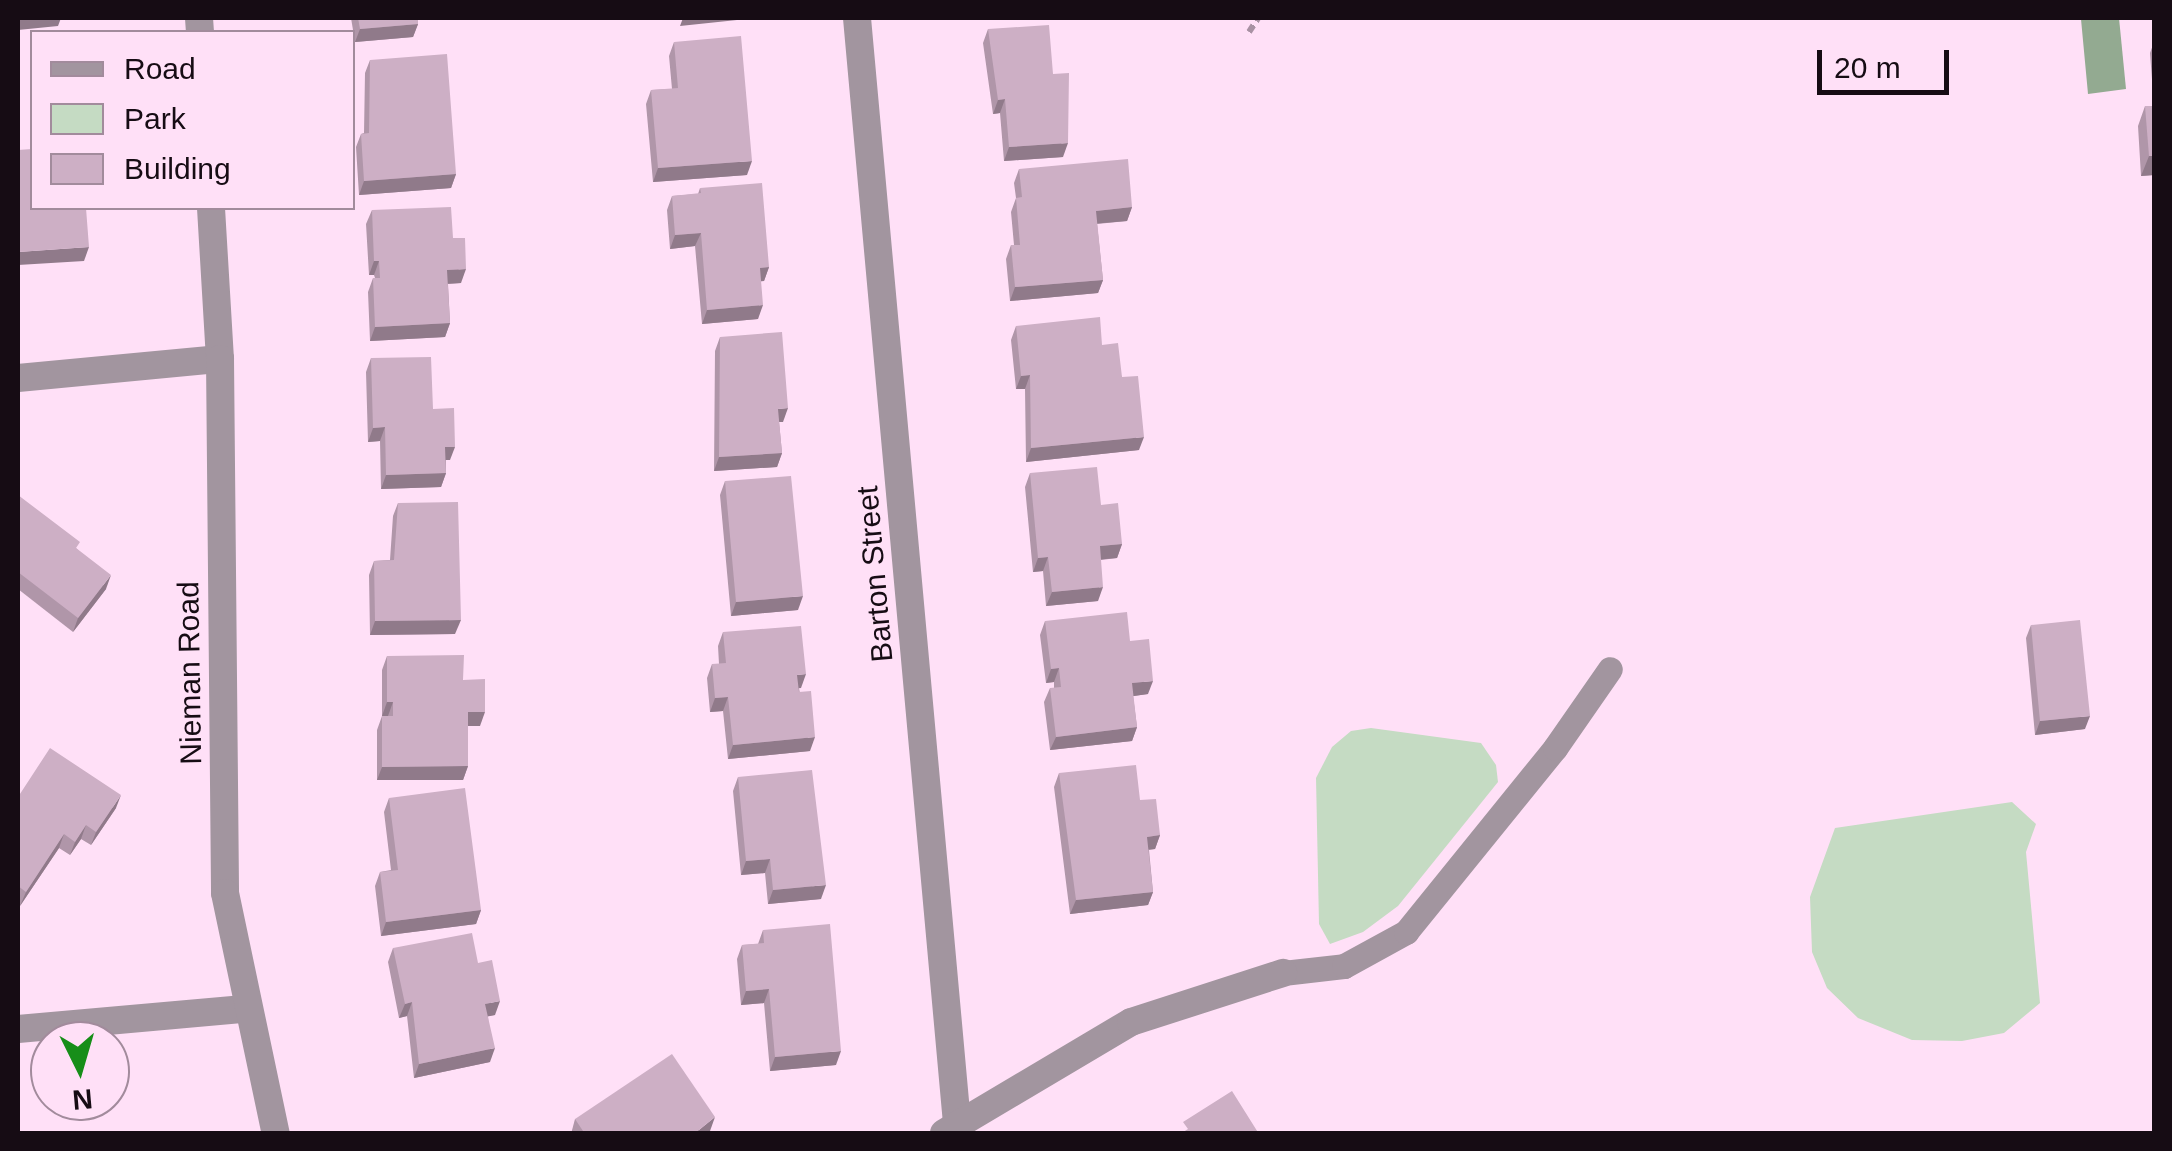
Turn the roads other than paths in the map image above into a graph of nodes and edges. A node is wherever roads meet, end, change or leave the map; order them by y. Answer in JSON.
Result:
{"nodes":[{"id":1,"x":857,"y":18,"type":"edge"},
{"id":2,"x":211,"y":210,"type":"edge"},
{"id":3,"x":220,"y":359,"type":"junction"},
{"id":4,"x":18,"y":378,"type":"edge"},
{"id":5,"x":1610,"y":669,"type":"dead end"},
{"id":6,"x":1282,"y":973,"type":"joint"},
{"id":7,"x":244,"y":1009,"type":"junction"},
{"id":8,"x":18,"y":1029,"type":"edge"},
{"id":9,"x":950,"y":1129,"type":"edge"},
{"id":10,"x":276,"y":1134,"type":"edge"}],
"edges":[{"from":1,"to":9,"type":"street","name":"Barton Street"},
{"from":2,"to":3,"type":"street","name":"Nieman Road"},
{"from":3,"to":4,"type":"street"},
{"from":3,"to":7,"type":"street","name":"Nieman Road"},
{"from":5,"to":6,"type":"lane"},
{"from":6,"to":9,"type":"street"},
{"from":7,"to":8,"type":"street"},
{"from":7,"to":10,"type":"street","name":"Nieman Road"}]}
